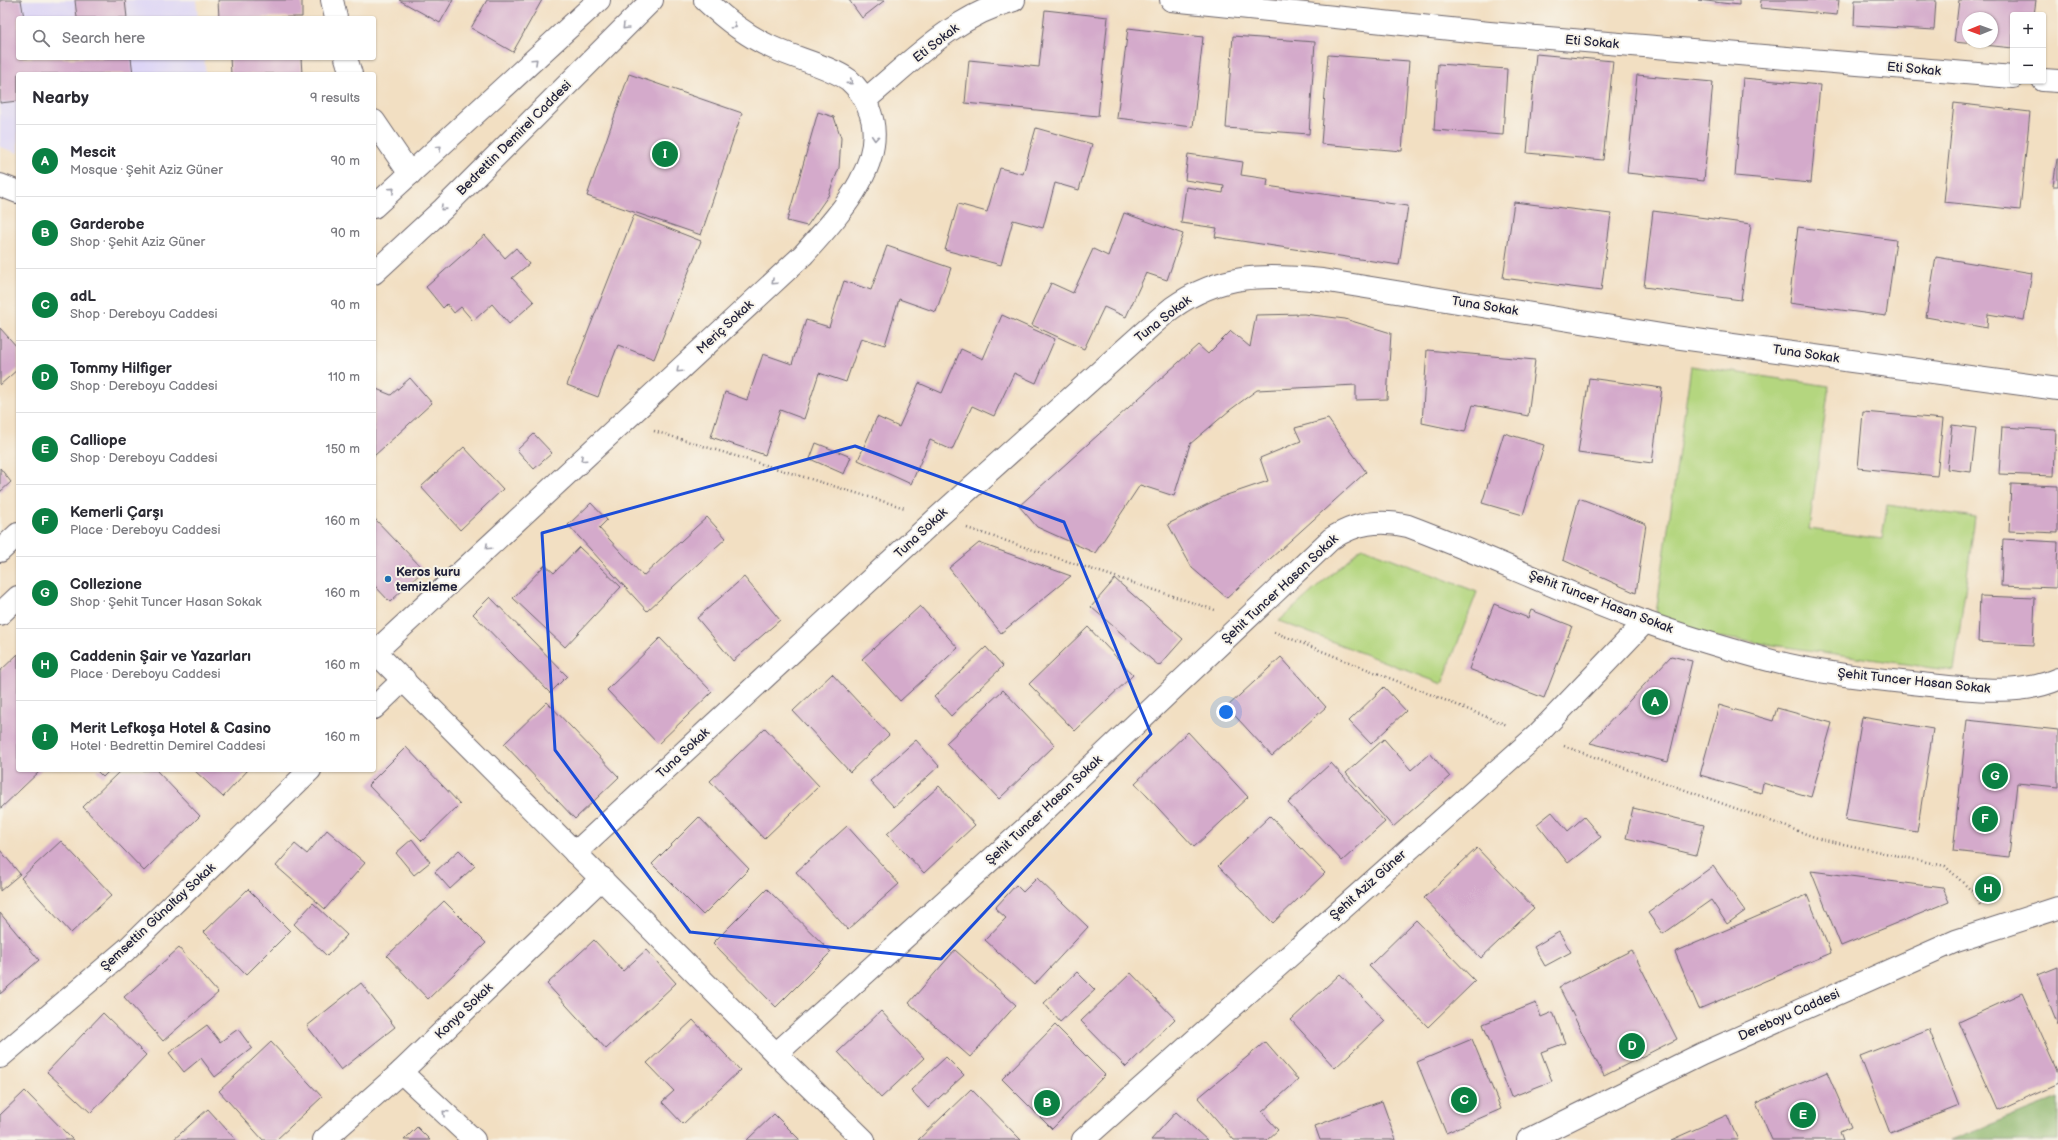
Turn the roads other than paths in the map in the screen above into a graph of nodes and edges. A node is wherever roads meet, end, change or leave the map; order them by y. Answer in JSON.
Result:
{"nodes":[{"id":1,"x":332,"y":0,"type":"edge"},
{"id":2,"x":599,"y":0,"type":"edge"},
{"id":3,"x":652,"y":0,"type":"edge"},
{"id":4,"x":705,"y":0,"type":"edge"},
{"id":5,"x":1014,"y":0,"type":"edge"},
{"id":6,"x":1171,"y":0,"type":"edge"},
{"id":7,"x":336,"y":16,"type":"edge"},
{"id":8,"x":347,"y":60,"type":"edge"},
{"id":9,"x":350,"y":72,"type":"edge"},
{"id":10,"x":2010,"y":77,"type":"edge"},
{"id":11,"x":2046,"y":80,"type":"edge"},
{"id":12,"x":2058,"y":81,"type":"edge"},
{"id":13,"x":866,"y":100,"type":"junction"},
{"id":14,"x":376,"y":124,"type":"edge"},
{"id":15,"x":410,"y":174,"type":"junction"},
{"id":16,"x":0,"y":185,"type":"edge"},
{"id":17,"x":16,"y":191,"type":"edge"},
{"id":18,"x":376,"y":205,"type":"edge"},
{"id":19,"x":376,"y":271,"type":"edge"},
{"id":20,"x":2058,"y":389,"type":"edge"},
{"id":21,"x":16,"y":536,"type":"edge"},
{"id":22,"x":0,"y":551,"type":"edge"},
{"id":23,"x":16,"y":599,"type":"edge"},
{"id":24,"x":0,"y":614,"type":"edge"},
{"id":25,"x":1645,"y":622,"type":"junction"},
{"id":26,"x":376,"y":650,"type":"edge"},
{"id":27,"x":376,"y":652,"type":"edge"},
{"id":28,"x":2058,"y":678,"type":"edge"},
{"id":29,"x":404,"y":679,"type":"junction"},
{"id":30,"x":376,"y":706,"type":"edge"},
{"id":31,"x":308,"y":772,"type":"edge"},
{"id":32,"x":575,"y":853,"type":"junction"},
{"id":33,"x":602,"y":878,"type":"junction"},
{"id":34,"x":2058,"y":908,"type":"edge"},
{"id":35,"x":776,"y":1054,"type":"junction"},
{"id":36,"x":0,"y":1057,"type":"edge"},
{"id":37,"x":401,"y":1072,"type":"junction"},
{"id":38,"x":324,"y":1140,"type":"edge"},
{"id":39,"x":474,"y":1140,"type":"edge"},
{"id":40,"x":864,"y":1140,"type":"edge"},
{"id":41,"x":1083,"y":1140,"type":"edge"},
{"id":42,"x":1528,"y":1140,"type":"edge"}],
"edges":[{"from":1,"to":7,"type":"street"},
{"from":15,"to":2,"type":"street","one_way":true},
{"from":3,"to":19,"type":"street","name":"Bedrettin Demirel Caddesi","one_way":true},
{"from":4,"to":13,"type":"street","name":"Meriç Sokak","one_way":true},
{"from":5,"to":13,"type":"street","name":"Eti Sokak"},
{"from":6,"to":10,"type":"street","name":"Eti Sokak"},
{"from":8,"to":9,"type":"street"},
{"from":11,"to":12,"type":"street"},
{"from":13,"to":26,"type":"street","name":"Meriç Sokak","one_way":true},
{"from":14,"to":15,"type":"street"},
{"from":18,"to":15,"type":"street","one_way":true},
{"from":16,"to":17,"type":"street"},
{"from":20,"to":32,"type":"street","name":"Tuna Sokak"},
{"from":21,"to":22,"type":"street"},
{"from":23,"to":24,"type":"street"},
{"from":25,"to":28,"type":"street","name":"Şehit Tuncer Hasan Sokak"},
{"from":25,"to":35,"type":"street","name":"Şehit Tuncer Hasan Sokak"},
{"from":25,"to":41,"type":"street","name":"Şehit Aziz Güner"},
{"from":27,"to":29,"type":"street"},
{"from":29,"to":30,"type":"street"},
{"from":29,"to":32,"type":"street"},
{"from":31,"to":36,"type":"street","name":"Şemsettin Günaltay Sokak"},
{"from":32,"to":33,"type":"street"},
{"from":33,"to":35,"type":"street"},
{"from":33,"to":37,"type":"street","name":"Konya Sokak"},
{"from":34,"to":42,"type":"street","name":"Dereboyu Caddesi"},
{"from":35,"to":40,"type":"street"},
{"from":37,"to":38,"type":"street","name":"Konya Sokak"},
{"from":39,"to":37,"type":"street","one_way":true}]}
